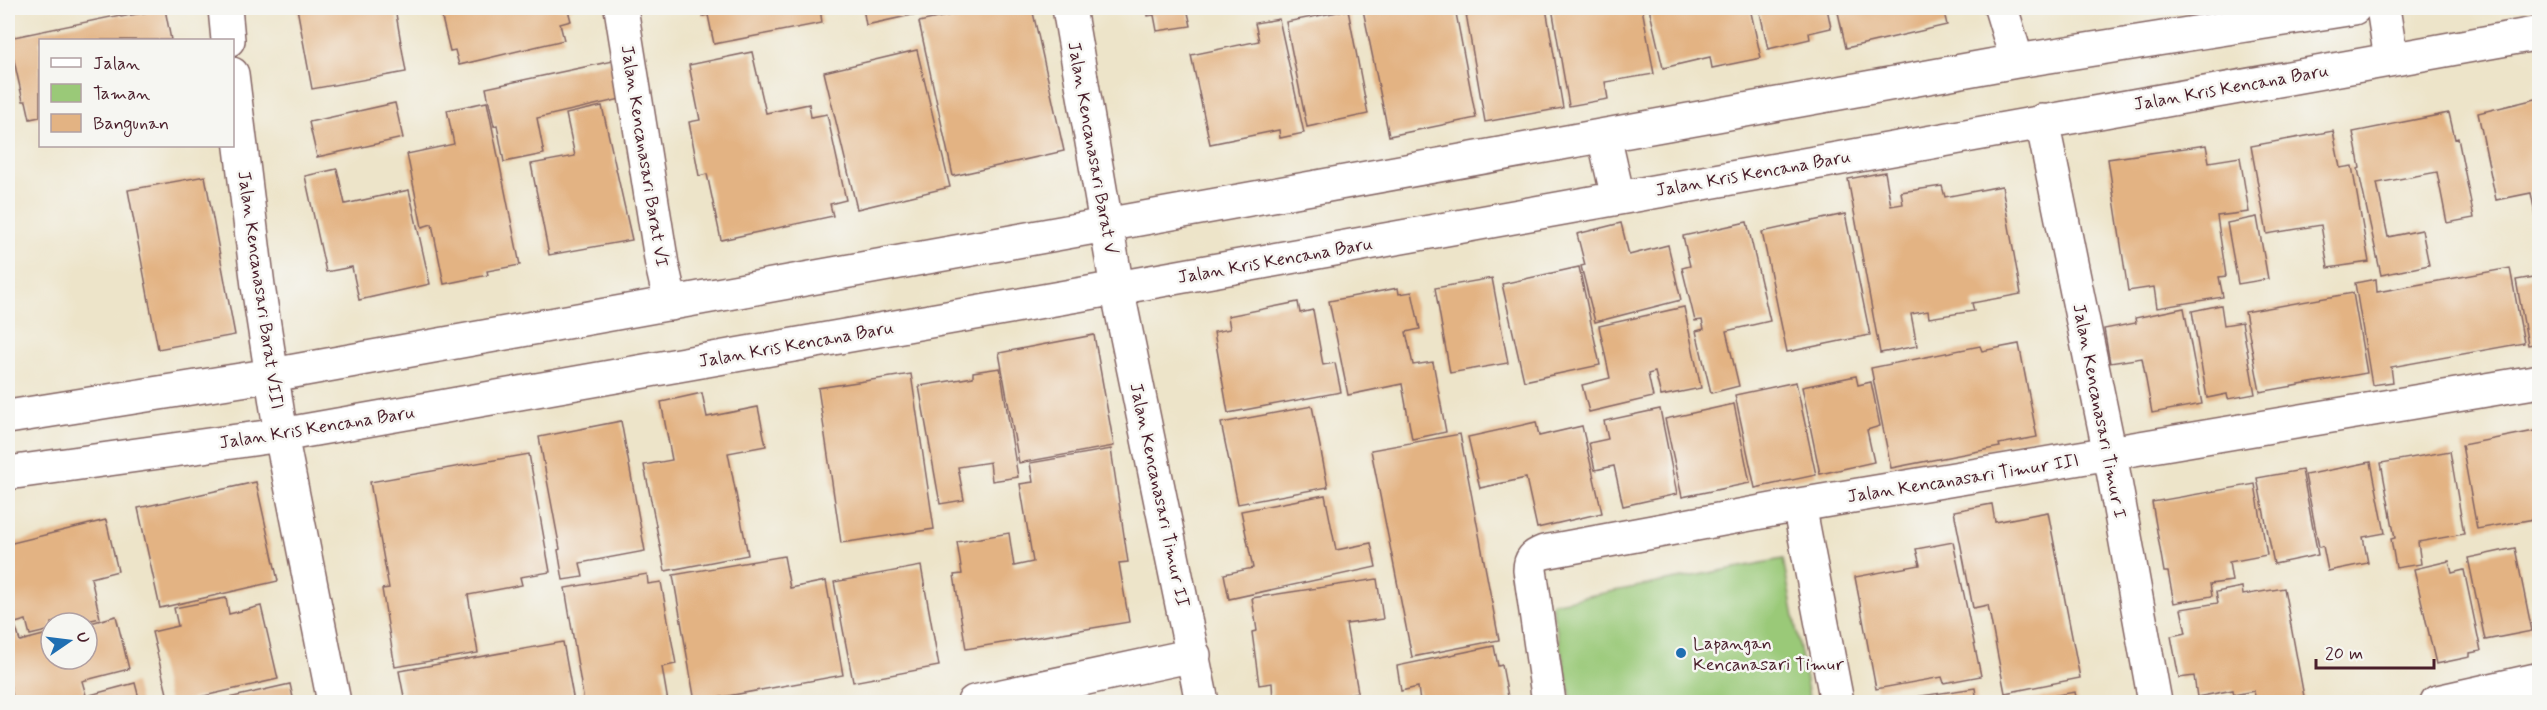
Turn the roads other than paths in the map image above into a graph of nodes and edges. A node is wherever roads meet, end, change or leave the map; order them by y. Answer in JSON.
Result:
{"nodes":[{"id":1,"x":225,"y":8,"type":"edge"},
{"id":2,"x":621,"y":8,"type":"edge"},
{"id":3,"x":1069,"y":8,"type":"edge"},
{"id":4,"x":2001,"y":8,"type":"edge"},
{"id":5,"x":2354,"y":8,"type":"edge"},
{"id":6,"x":2383,"y":8,"type":"edge"},
{"id":7,"x":2540,"y":33,"type":"edge"},
{"id":8,"x":228,"y":39,"type":"edge"},
{"id":9,"x":2391,"y":59,"type":"junction"},
{"id":10,"x":2017,"y":61,"type":"junction"},
{"id":11,"x":234,"y":90,"type":"edge"},
{"id":12,"x":2042,"y":121,"type":"junction"},
{"id":13,"x":1604,"y":136,"type":"junction"},
{"id":14,"x":1618,"y":198,"type":"junction"},
{"id":15,"x":1105,"y":224,"type":"junction"},
{"id":16,"x":1117,"y":288,"type":"junction"},
{"id":17,"x":671,"y":304,"type":"junction"},
{"id":18,"x":272,"y":375,"type":"junction"},
{"id":19,"x":2540,"y":381,"type":"edge"},
{"id":20,"x":8,"y":417,"type":"edge"},
{"id":21,"x":281,"y":435,"type":"junction"},
{"id":22,"x":2110,"y":454,"type":"junction"},
{"id":23,"x":8,"y":473,"type":"edge"},
{"id":24,"x":1799,"y":506,"type":"junction"},
{"id":25,"x":1194,"y":655,"type":"junction"},
{"id":26,"x":2540,"y":679,"type":"edge"},
{"id":27,"x":334,"y":702,"type":"edge"},
{"id":28,"x":974,"y":702,"type":"edge"},
{"id":29,"x":1202,"y":702,"type":"edge"},
{"id":30,"x":1549,"y":702,"type":"edge"},
{"id":31,"x":1837,"y":702,"type":"edge"},
{"id":32,"x":2155,"y":702,"type":"edge"},
{"id":33,"x":2439,"y":702,"type":"edge"}],
"edges":[{"from":1,"to":8,"type":"street"},
{"from":2,"to":17,"type":"street","name":"Jalan Kencanasari Barat VI"},
{"from":3,"to":15,"type":"street","name":"Jalan Kencanasari Barat V"},
{"from":4,"to":10,"type":"street"},
{"from":5,"to":10,"type":"street"},
{"from":6,"to":9,"type":"street"},
{"from":7,"to":9,"type":"street","name":"Jalan Kris Kencana Baru"},
{"from":9,"to":12,"type":"street","name":"Jalan Kris Kencana Baru"},
{"from":10,"to":13,"type":"street"},
{"from":11,"to":18,"type":"street","name":"Jalan Kencanasari Barat VIII"},
{"from":12,"to":14,"type":"street","name":"Jalan Kris Kencana Baru"},
{"from":12,"to":22,"type":"street","name":"Jalan Kencanasari Timur I"},
{"from":13,"to":14,"type":"street"},
{"from":13,"to":15,"type":"street"},
{"from":14,"to":16,"type":"street","name":"Jalan Kris Kencana Baru"},
{"from":15,"to":16,"type":"street","name":"Jalan Kencanasari Barat V"},
{"from":15,"to":17,"type":"street"},
{"from":16,"to":21,"type":"street","name":"Jalan Kris Kencana Baru"},
{"from":16,"to":25,"type":"street","name":"Jalan Kencanasari Timur II"},
{"from":17,"to":18,"type":"street"},
{"from":18,"to":20,"type":"street"},
{"from":18,"to":21,"type":"street","name":"Jalan Kencanasari Barat VIII"},
{"from":19,"to":22,"type":"street","name":"Jalan Kencanasari Timur III"},
{"from":21,"to":23,"type":"street","name":"Jalan Kris Kencana Baru"},
{"from":21,"to":27,"type":"street","name":"Jalan Kencanasari Barat VIII"},
{"from":22,"to":24,"type":"street","name":"Jalan Kencanasari Timur III"},
{"from":22,"to":32,"type":"street","name":"Jalan Kencanasari Timur I"},
{"from":24,"to":30,"type":"street","name":"Jalan Kencanasari Timur III"},
{"from":24,"to":31,"type":"street"},
{"from":25,"to":28,"type":"street"},
{"from":25,"to":29,"type":"street","name":"Jalan Kencanasari Timur II"},
{"from":26,"to":33,"type":"street"}]}
